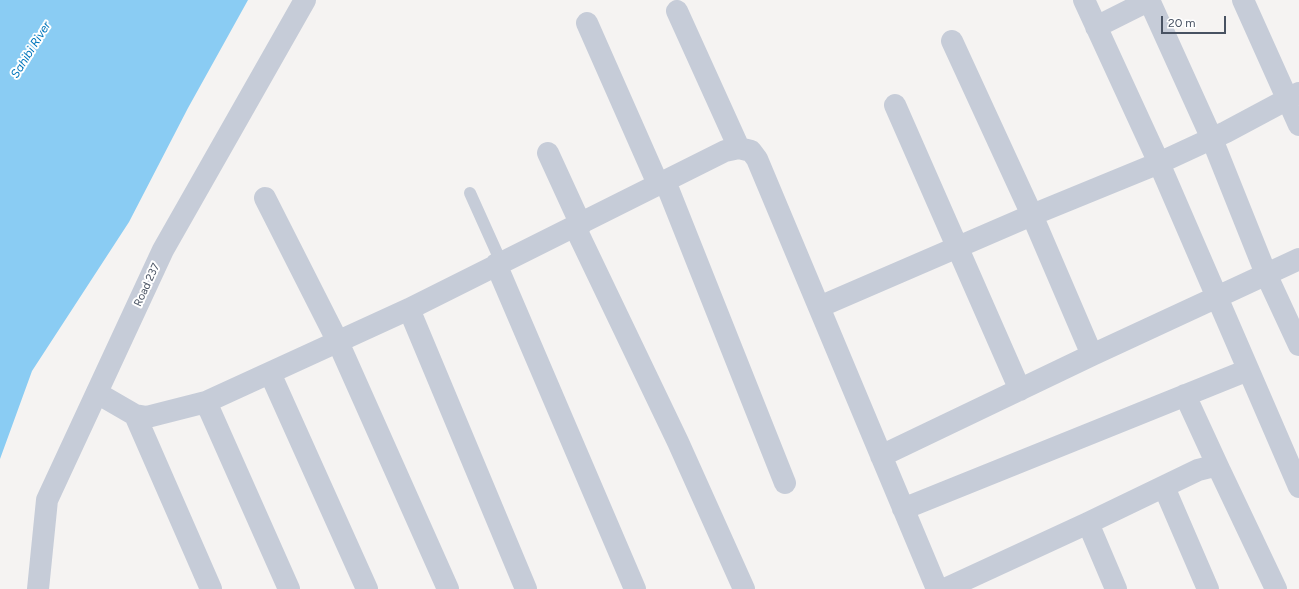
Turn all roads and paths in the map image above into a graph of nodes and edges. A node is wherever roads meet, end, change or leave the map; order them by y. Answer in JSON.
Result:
{"nodes":[{"id":1,"x":305,"y":0,"type":"edge"},
{"id":2,"x":1084,"y":0,"type":"edge"},
{"id":3,"x":1149,"y":0,"type":"edge"},
{"id":4,"x":1243,"y":0,"type":"edge"},
{"id":5,"x":677,"y":11,"type":"dead end"},
{"id":6,"x":587,"y":23,"type":"dead end"},
{"id":7,"x":1096,"y":27,"type":"junction"},
{"id":8,"x":952,"y":41,"type":"dead end"},
{"id":9,"x":1293,"y":95,"type":"edge"},
{"id":10,"x":895,"y":105,"type":"dead end"},
{"id":11,"x":1299,"y":125,"type":"edge"},
{"id":12,"x":1212,"y":139,"type":"junction"},
{"id":13,"x":739,"y":148,"type":"junction"},
{"id":14,"x":548,"y":153,"type":"dead end"},
{"id":15,"x":1159,"y":163,"type":"junction"},
{"id":16,"x":661,"y":183,"type":"junction"},
{"id":17,"x":470,"y":193,"type":"dead end"},
{"id":18,"x":265,"y":198,"type":"dead end"},
{"id":19,"x":1032,"y":215,"type":"junction"},
{"id":20,"x":578,"y":226,"type":"junction"},
{"id":21,"x":958,"y":247,"type":"junction"},
{"id":22,"x":1299,"y":259,"type":"edge"},
{"id":23,"x":498,"y":263,"type":"junction"},
{"id":24,"x":1266,"y":274,"type":"junction"},
{"id":25,"x":1216,"y":298,"type":"junction"},
{"id":26,"x":819,"y":307,"type":"junction"},
{"id":27,"x":409,"y":309,"type":"junction"},
{"id":28,"x":338,"y":342,"type":"junction"},
{"id":29,"x":1299,"y":345,"type":"edge"},
{"id":30,"x":1092,"y":355,"type":"junction"},
{"id":31,"x":1248,"y":370,"type":"junction"},
{"id":32,"x":270,"y":373,"type":"junction"},
{"id":33,"x":1020,"y":390,"type":"junction"},
{"id":34,"x":97,"y":393,"type":"junction"},
{"id":35,"x":1185,"y":395,"type":"junction"},
{"id":36,"x":206,"y":402,"type":"junction"},
{"id":37,"x":135,"y":415,"type":"junction"},
{"id":38,"x":881,"y":456,"type":"junction"},
{"id":39,"x":1220,"y":471,"type":"junction"},
{"id":40,"x":785,"y":483,"type":"dead end"},
{"id":41,"x":1299,"y":486,"type":"edge"},
{"id":42,"x":1164,"y":487,"type":"junction"},
{"id":43,"x":903,"y":509,"type":"junction"},
{"id":44,"x":1088,"y":523,"type":"junction"},
{"id":45,"x":38,"y":589,"type":"edge"},
{"id":46,"x":211,"y":589,"type":"edge"},
{"id":47,"x":289,"y":589,"type":"edge"},
{"id":48,"x":367,"y":589,"type":"edge"},
{"id":49,"x":448,"y":589,"type":"edge"},
{"id":50,"x":526,"y":589,"type":"edge"},
{"id":51,"x":635,"y":589,"type":"edge"},
{"id":52,"x":744,"y":589,"type":"edge"},
{"id":53,"x":936,"y":589,"type":"edge"},
{"id":54,"x":945,"y":589,"type":"edge"},
{"id":55,"x":1116,"y":589,"type":"edge"},
{"id":56,"x":1208,"y":589,"type":"edge"},
{"id":57,"x":1276,"y":589,"type":"edge"}],
"edges":[{"from":1,"to":34,"type":"street","name":"Road 237"},
{"from":2,"to":7,"type":"street"},
{"from":3,"to":7,"type":"street"},
{"from":3,"to":12,"type":"street"},
{"from":4,"to":9,"type":"street"},
{"from":5,"to":13,"type":"street"},
{"from":6,"to":16,"type":"street"},
{"from":7,"to":15,"type":"street"},
{"from":8,"to":19,"type":"street"},
{"from":9,"to":11,"type":"street"},
{"from":9,"to":12,"type":"street"},
{"from":10,"to":21,"type":"street"},
{"from":12,"to":15,"type":"street"},
{"from":12,"to":24,"type":"street"},
{"from":13,"to":16,"type":"street"},
{"from":13,"to":26,"type":"street"},
{"from":14,"to":20,"type":"street"},
{"from":15,"to":19,"type":"street"},
{"from":15,"to":25,"type":"street"},
{"from":16,"to":20,"type":"street"},
{"from":16,"to":40,"type":"street"},
{"from":17,"to":23,"type":"lane"},
{"from":18,"to":28,"type":"street"},
{"from":19,"to":21,"type":"street"},
{"from":19,"to":30,"type":"street"},
{"from":20,"to":23,"type":"street"},
{"from":20,"to":52,"type":"street"},
{"from":21,"to":26,"type":"street"},
{"from":21,"to":33,"type":"street"},
{"from":22,"to":24,"type":"street"},
{"from":23,"to":27,"type":"street"},
{"from":23,"to":51,"type":"street"},
{"from":24,"to":25,"type":"street"},
{"from":24,"to":29,"type":"street"},
{"from":25,"to":30,"type":"street"},
{"from":25,"to":31,"type":"street"},
{"from":26,"to":38,"type":"street"},
{"from":27,"to":28,"type":"street"},
{"from":27,"to":50,"type":"street"},
{"from":28,"to":32,"type":"street"},
{"from":28,"to":49,"type":"street"},
{"from":30,"to":33,"type":"street"},
{"from":31,"to":35,"type":"street"},
{"from":31,"to":41,"type":"street"},
{"from":32,"to":36,"type":"street"},
{"from":32,"to":48,"type":"street"},
{"from":33,"to":38,"type":"street"},
{"from":34,"to":37,"type":"street"},
{"from":34,"to":45,"type":"street","name":"Road 237"},
{"from":35,"to":39,"type":"street"},
{"from":35,"to":43,"type":"street"},
{"from":36,"to":37,"type":"street"},
{"from":36,"to":47,"type":"street"},
{"from":37,"to":46,"type":"street"},
{"from":38,"to":43,"type":"street"},
{"from":39,"to":42,"type":"street"},
{"from":39,"to":57,"type":"street"},
{"from":42,"to":44,"type":"street"},
{"from":42,"to":56,"type":"street"},
{"from":43,"to":53,"type":"street"},
{"from":44,"to":54,"type":"street"},
{"from":44,"to":55,"type":"street"}]}
